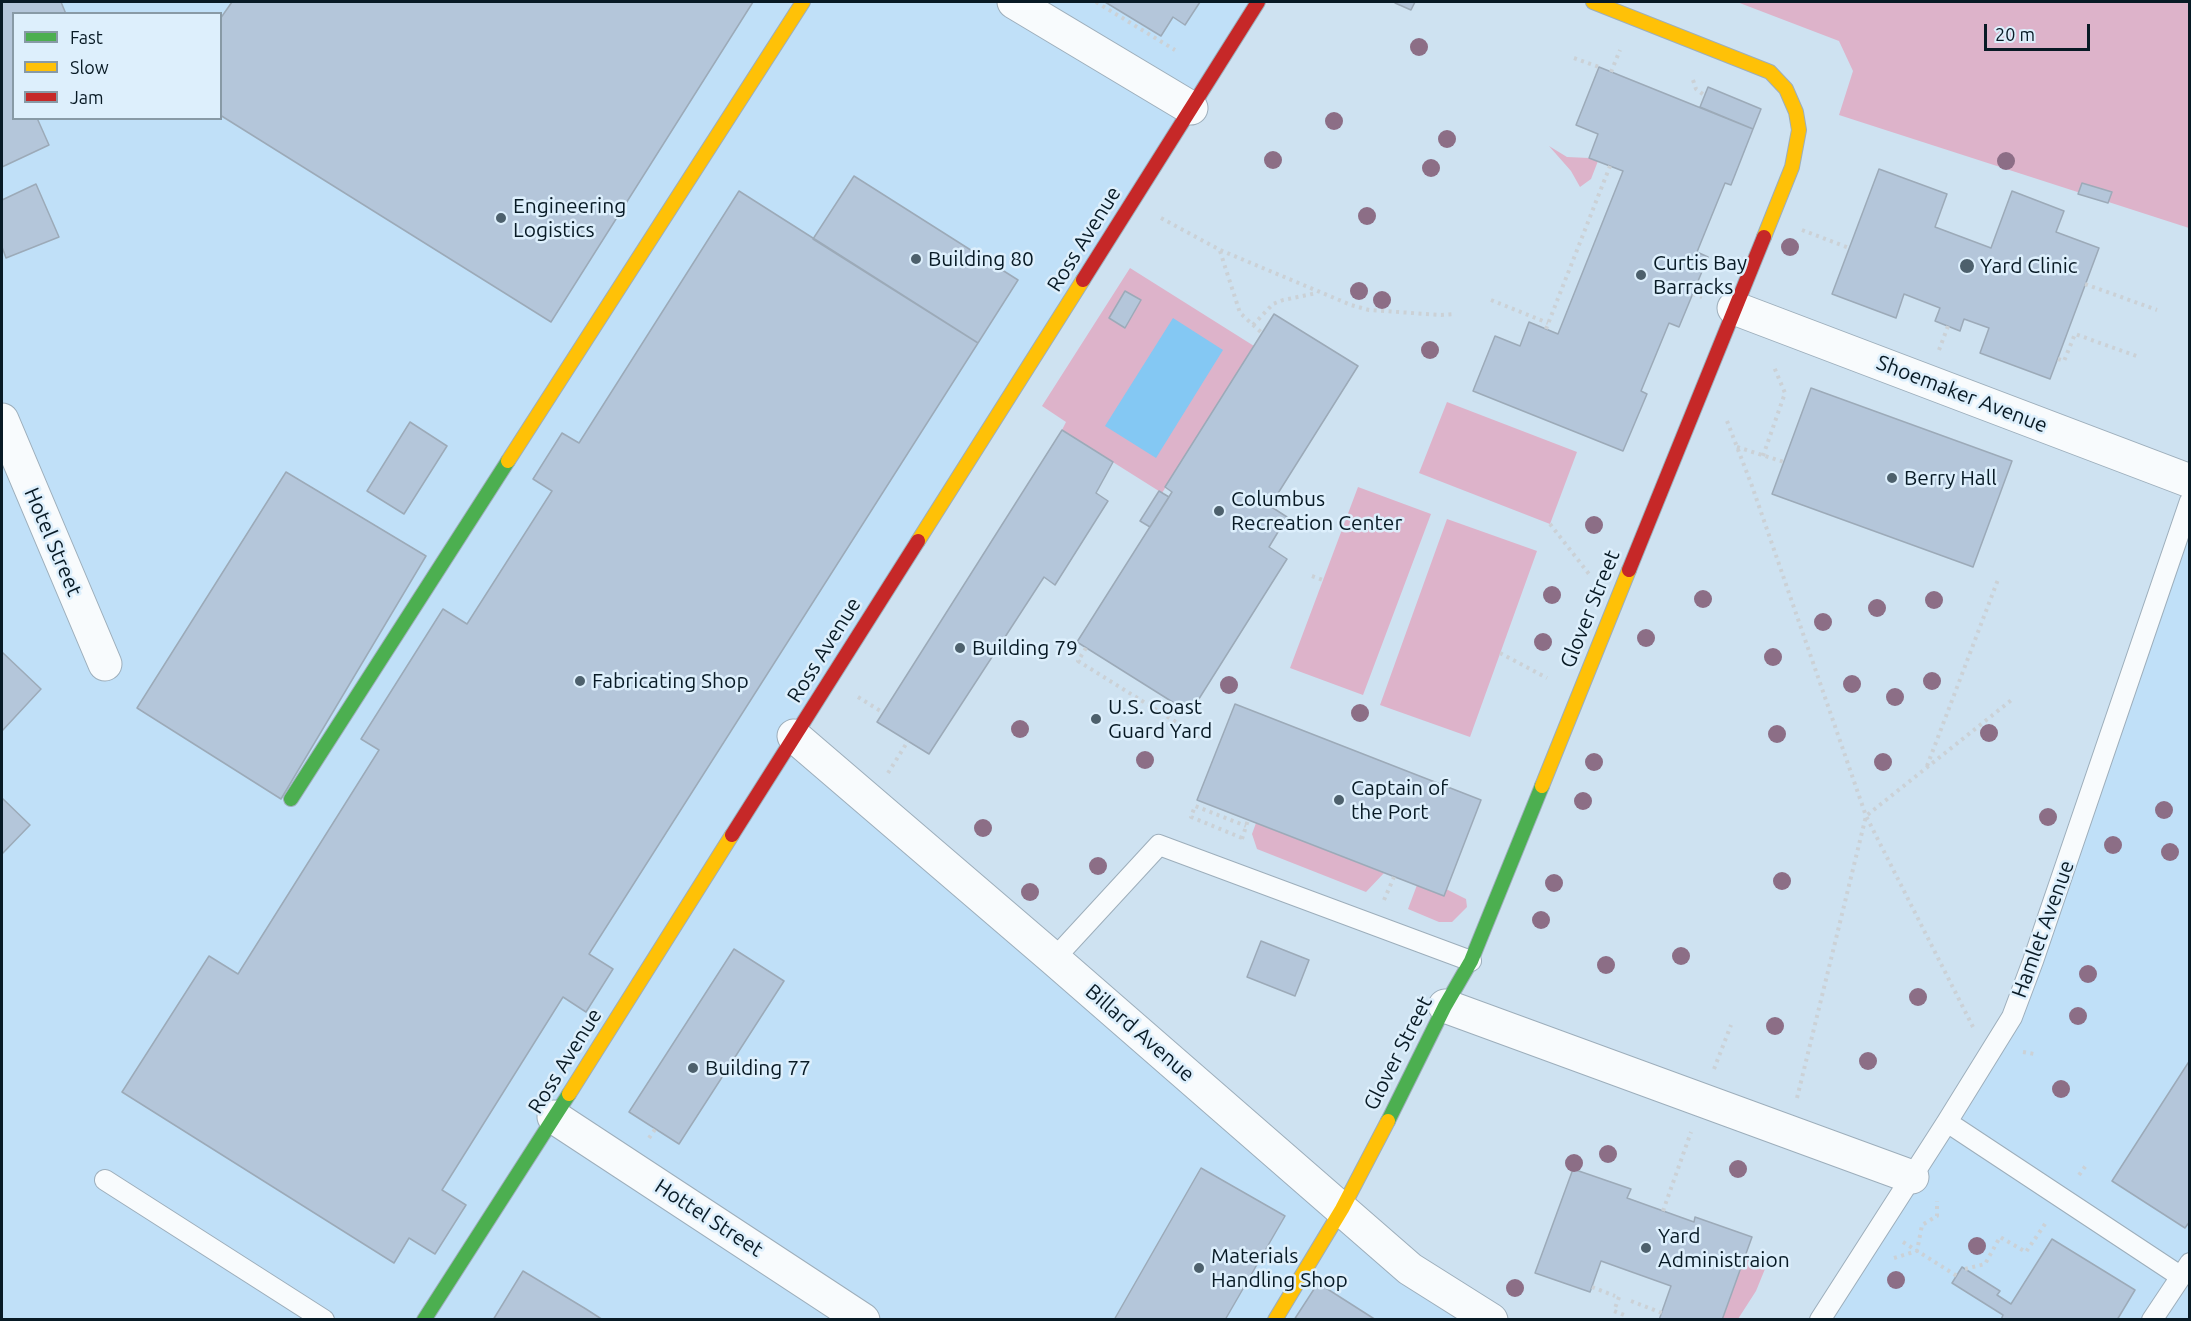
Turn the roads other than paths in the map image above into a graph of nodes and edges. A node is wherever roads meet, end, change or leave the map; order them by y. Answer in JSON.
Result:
{"nodes":[{"id":1,"x":803,"y":2,"type":"edge"},
{"id":2,"x":1014,"y":2,"type":"edge"},
{"id":3,"x":1258,"y":2,"type":"edge"},
{"id":4,"x":1593,"y":2,"type":"edge"},
{"id":5,"x":1191,"y":108,"type":"junction"},
{"id":6,"x":1734,"y":308,"type":"junction"},
{"id":7,"x":2,"y":420,"type":"edge"},
{"id":8,"x":2190,"y":481,"type":"edge"},
{"id":9,"x":2190,"y":501,"type":"edge"},
{"id":10,"x":105,"y":664,"type":"dead end"},
{"id":11,"x":795,"y":736,"type":"junction"},
{"id":12,"x":291,"y":799,"type":"dead end"},
{"id":13,"x":1054,"y":958,"type":"junction"},
{"id":14,"x":1471,"y":961,"type":"junction"},
{"id":15,"x":1445,"y":1006,"type":"junction"},
{"id":16,"x":554,"y":1118,"type":"junction"},
{"id":17,"x":1947,"y":1122,"type":"junction"},
{"id":18,"x":105,"y":1180,"type":"dead end"},
{"id":19,"x":1924,"y":1186,"type":"junction"},
{"id":20,"x":1342,"y":1209,"type":"junction"},
{"id":21,"x":2185,"y":1270,"type":"edge"},
{"id":22,"x":823,"y":1309,"type":"edge"},
{"id":23,"x":324,"y":1320,"type":"edge"},
{"id":24,"x":424,"y":1320,"type":"edge"},
{"id":25,"x":863,"y":1320,"type":"edge"},
{"id":26,"x":1275,"y":1320,"type":"edge"},
{"id":27,"x":1491,"y":1320,"type":"edge"},
{"id":28,"x":1820,"y":1320,"type":"edge"},
{"id":29,"x":2152,"y":1320,"type":"edge"}],
"edges":[{"from":1,"to":12,"type":"street"},
{"from":2,"to":5,"type":"street"},
{"from":3,"to":5,"type":"street","name":"Ross Avenue"},
{"from":4,"to":6,"type":"street","name":"Glover Street"},
{"from":5,"to":11,"type":"street","name":"Ross Avenue"},
{"from":6,"to":8,"type":"street","name":"Shoemaker Avenue"},
{"from":6,"to":14,"type":"street","name":"Glover Street"},
{"from":7,"to":10,"type":"street","name":"Hotel Street"},
{"from":9,"to":17,"type":"lane","name":"Hamlet Avenue"},
{"from":11,"to":13,"type":"street","name":"Billard Avenue"},
{"from":11,"to":16,"type":"street","name":"Ross Avenue"},
{"from":13,"to":14,"type":"lane"},
{"from":13,"to":20,"type":"street","name":"Billard Avenue"},
{"from":14,"to":15,"type":"street","name":"Glover Street"},
{"from":15,"to":19,"type":"street"},
{"from":15,"to":20,"type":"street","name":"Glover Street"},
{"from":16,"to":22,"type":"street","name":"Hottel Street"},
{"from":16,"to":24,"type":"street","name":"Ross Avenue"},
{"from":17,"to":19,"type":"lane","name":"Hamlet Avenue"},
{"from":17,"to":21,"type":"lane"},
{"from":18,"to":23,"type":"lane"},
{"from":19,"to":28,"type":"lane","name":"Hamlet Avenue"},
{"from":20,"to":26,"type":"street","name":"Glover Street"},
{"from":20,"to":27,"type":"street","name":"Billard Avenue"},
{"from":21,"to":29,"type":"lane"},
{"from":22,"to":25,"type":"street","name":"Hottel Street"}]}
